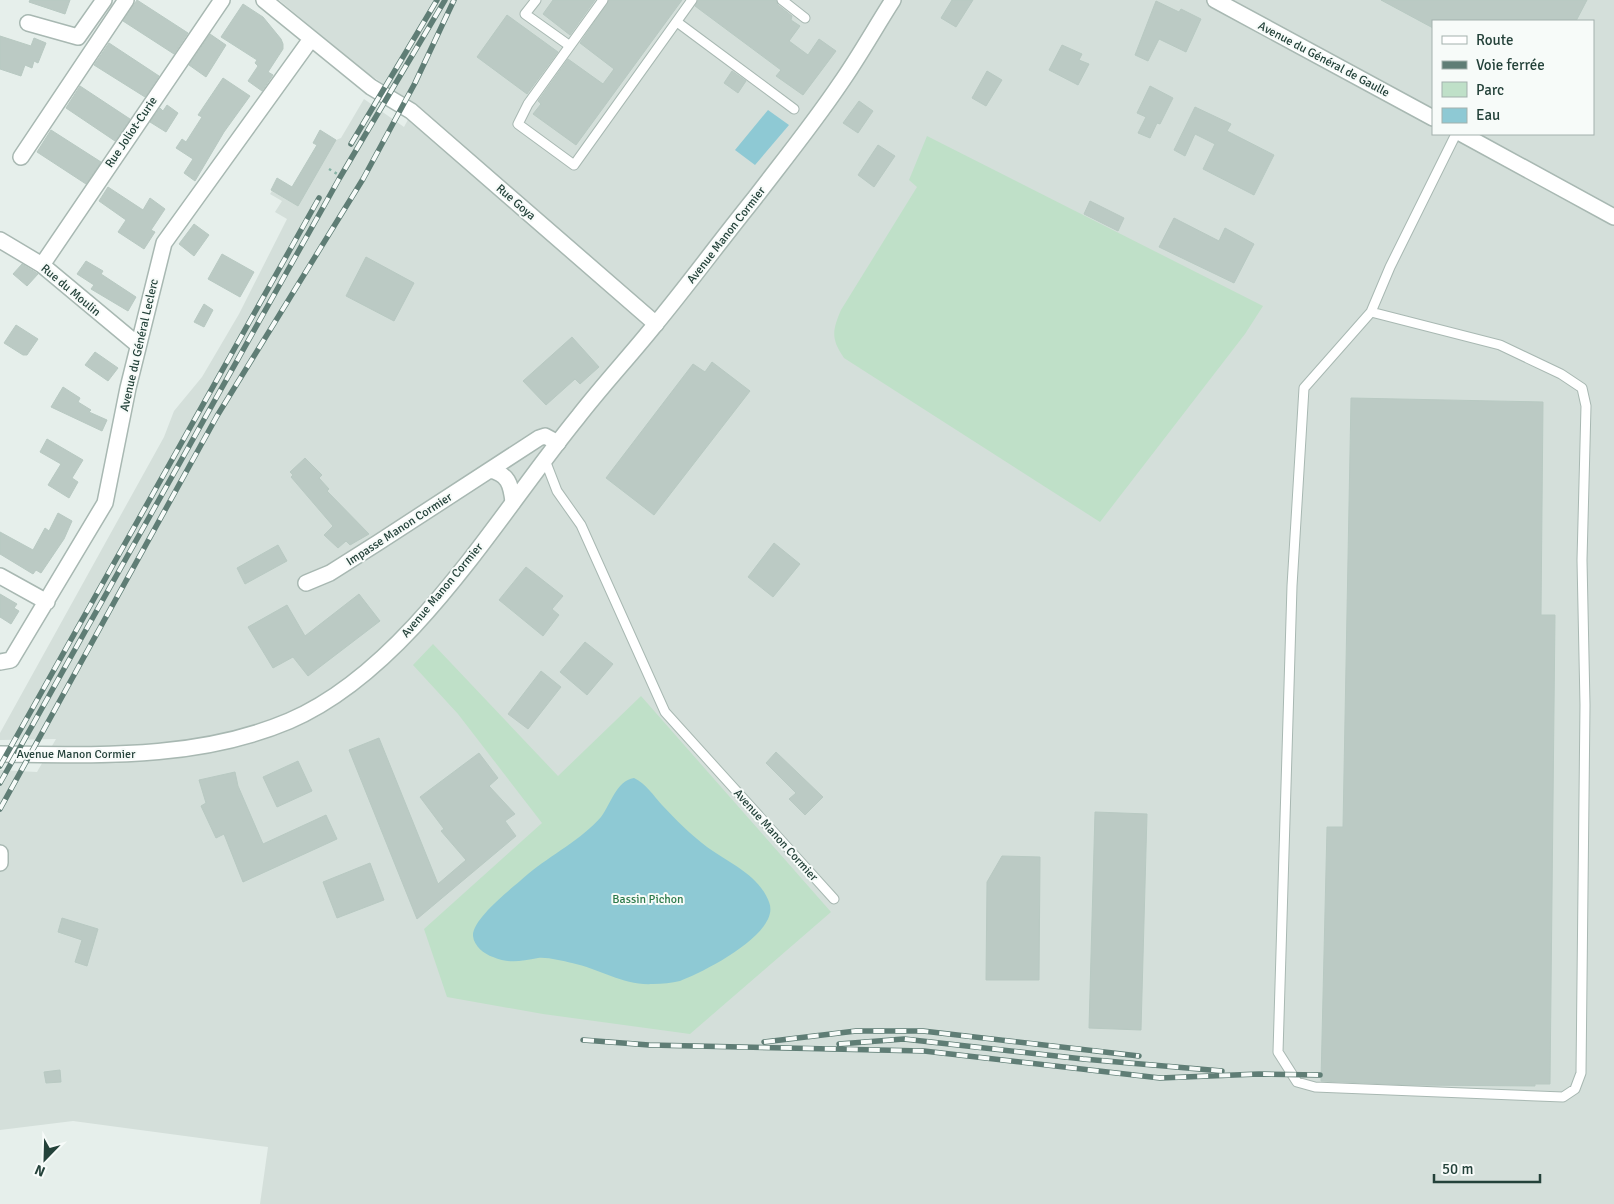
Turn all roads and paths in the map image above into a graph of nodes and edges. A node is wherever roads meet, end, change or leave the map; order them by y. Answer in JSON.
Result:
{"nodes":[{"id":1,"x":104,"y":0,"type":"edge"},
{"id":2,"x":126,"y":0,"type":"edge"},
{"id":3,"x":222,"y":0,"type":"edge"},
{"id":4,"x":264,"y":0,"type":"edge"},
{"id":5,"x":536,"y":0,"type":"edge"},
{"id":6,"x":604,"y":0,"type":"edge"},
{"id":7,"x":692,"y":0,"type":"edge"},
{"id":8,"x":782,"y":0,"type":"edge"},
{"id":9,"x":893,"y":0,"type":"edge"},
{"id":10,"x":1215,"y":0,"type":"edge"},
{"id":11,"x":805,"y":18,"type":"dead end"},
{"id":12,"x":677,"y":22,"type":"junction"},
{"id":13,"x":28,"y":23,"type":"dead end"},
{"id":14,"x":311,"y":39,"type":"junction"},
{"id":15,"x":570,"y":46,"type":"junction"},
{"id":16,"x":794,"y":109,"type":"dead end"},
{"id":17,"x":1432,"y":117,"type":"edge"},
{"id":18,"x":1456,"y":135,"type":"edge"},
{"id":19,"x":1464,"y":135,"type":"edge"},
{"id":20,"x":20,"y":157,"type":"dead end"},
{"id":21,"x":329,"y":169,"type":"dead end"},
{"id":22,"x":344,"y":178,"type":"dead end"},
{"id":23,"x":1614,"y":217,"type":"edge"},
{"id":24,"x":0,"y":240,"type":"edge"},
{"id":25,"x":42,"y":265,"type":"junction"},
{"id":26,"x":1371,"y":312,"type":"junction"},
{"id":27,"x":656,"y":324,"type":"junction"},
{"id":28,"x":138,"y":345,"type":"junction"},
{"id":29,"x":558,"y":443,"type":"junction"},
{"id":30,"x":545,"y":460,"type":"junction"},
{"id":31,"x":490,"y":470,"type":"junction"},
{"id":32,"x":513,"y":502,"type":"junction"},
{"id":33,"x":0,"y":576,"type":"edge"},
{"id":34,"x":306,"y":582,"type":"dead end"},
{"id":35,"x":46,"y":602,"type":"junction"},
{"id":36,"x":0,"y":662,"type":"edge"},
{"id":37,"x":0,"y":754,"type":"edge"},
{"id":38,"x":0,"y":853,"type":"edge"},
{"id":39,"x":0,"y":863,"type":"edge"},
{"id":40,"x":834,"y":899,"type":"dead end"}],
"edges":[{"from":1,"to":13,"type":"street"},
{"from":2,"to":20,"type":"street"},
{"from":3,"to":25,"type":"street","name":"Rue Joliot-Curie"},
{"from":4,"to":14,"type":"street","name":"Rue Goya"},
{"from":5,"to":15,"type":"lane"},
{"from":6,"to":15,"type":"lane"},
{"from":7,"to":12,"type":"lane"},
{"from":8,"to":11,"type":"lane"},
{"from":9,"to":27,"type":"street","name":"Avenue Manon Cormier"},
{"from":10,"to":17,"type":"street","name":"Avenue du Général de Gaulle"},
{"from":12,"to":15,"type":"lane"},
{"from":12,"to":16,"type":"lane"},
{"from":14,"to":27,"type":"street","name":"Rue Goya"},
{"from":14,"to":28,"type":"street","name":"Avenue du Général Leclerc"},
{"from":18,"to":26,"type":"lane"},
{"from":19,"to":23,"type":"street"},
{"from":21,"to":22,"type":"path"},
{"from":24,"to":25,"type":"street","name":"Rue du Moulin"},
{"from":25,"to":28,"type":"street","name":"Rue du Moulin"},
{"from":26,"to":26,"type":"lane"},
{"from":27,"to":29,"type":"street","name":"Avenue Manon Cormier"},
{"from":28,"to":35,"type":"street","name":"Avenue du Général Leclerc"},
{"from":29,"to":30,"type":"street","name":"Avenue Manon Cormier"},
{"from":29,"to":31,"type":"street","name":"Impasse Manon Cormier"},
{"from":30,"to":32,"type":"street","name":"Avenue Manon Cormier"},
{"from":30,"to":40,"type":"lane","name":"Avenue Manon Cormier"},
{"from":31,"to":32,"type":"street"},
{"from":31,"to":34,"type":"street","name":"Impasse Manon Cormier"},
{"from":32,"to":37,"type":"street","name":"Avenue Manon Cormier"},
{"from":33,"to":35,"type":"street"},
{"from":35,"to":36,"type":"street","name":"Avenue du Général Leclerc"},
{"from":38,"to":39,"type":"street"}]}
